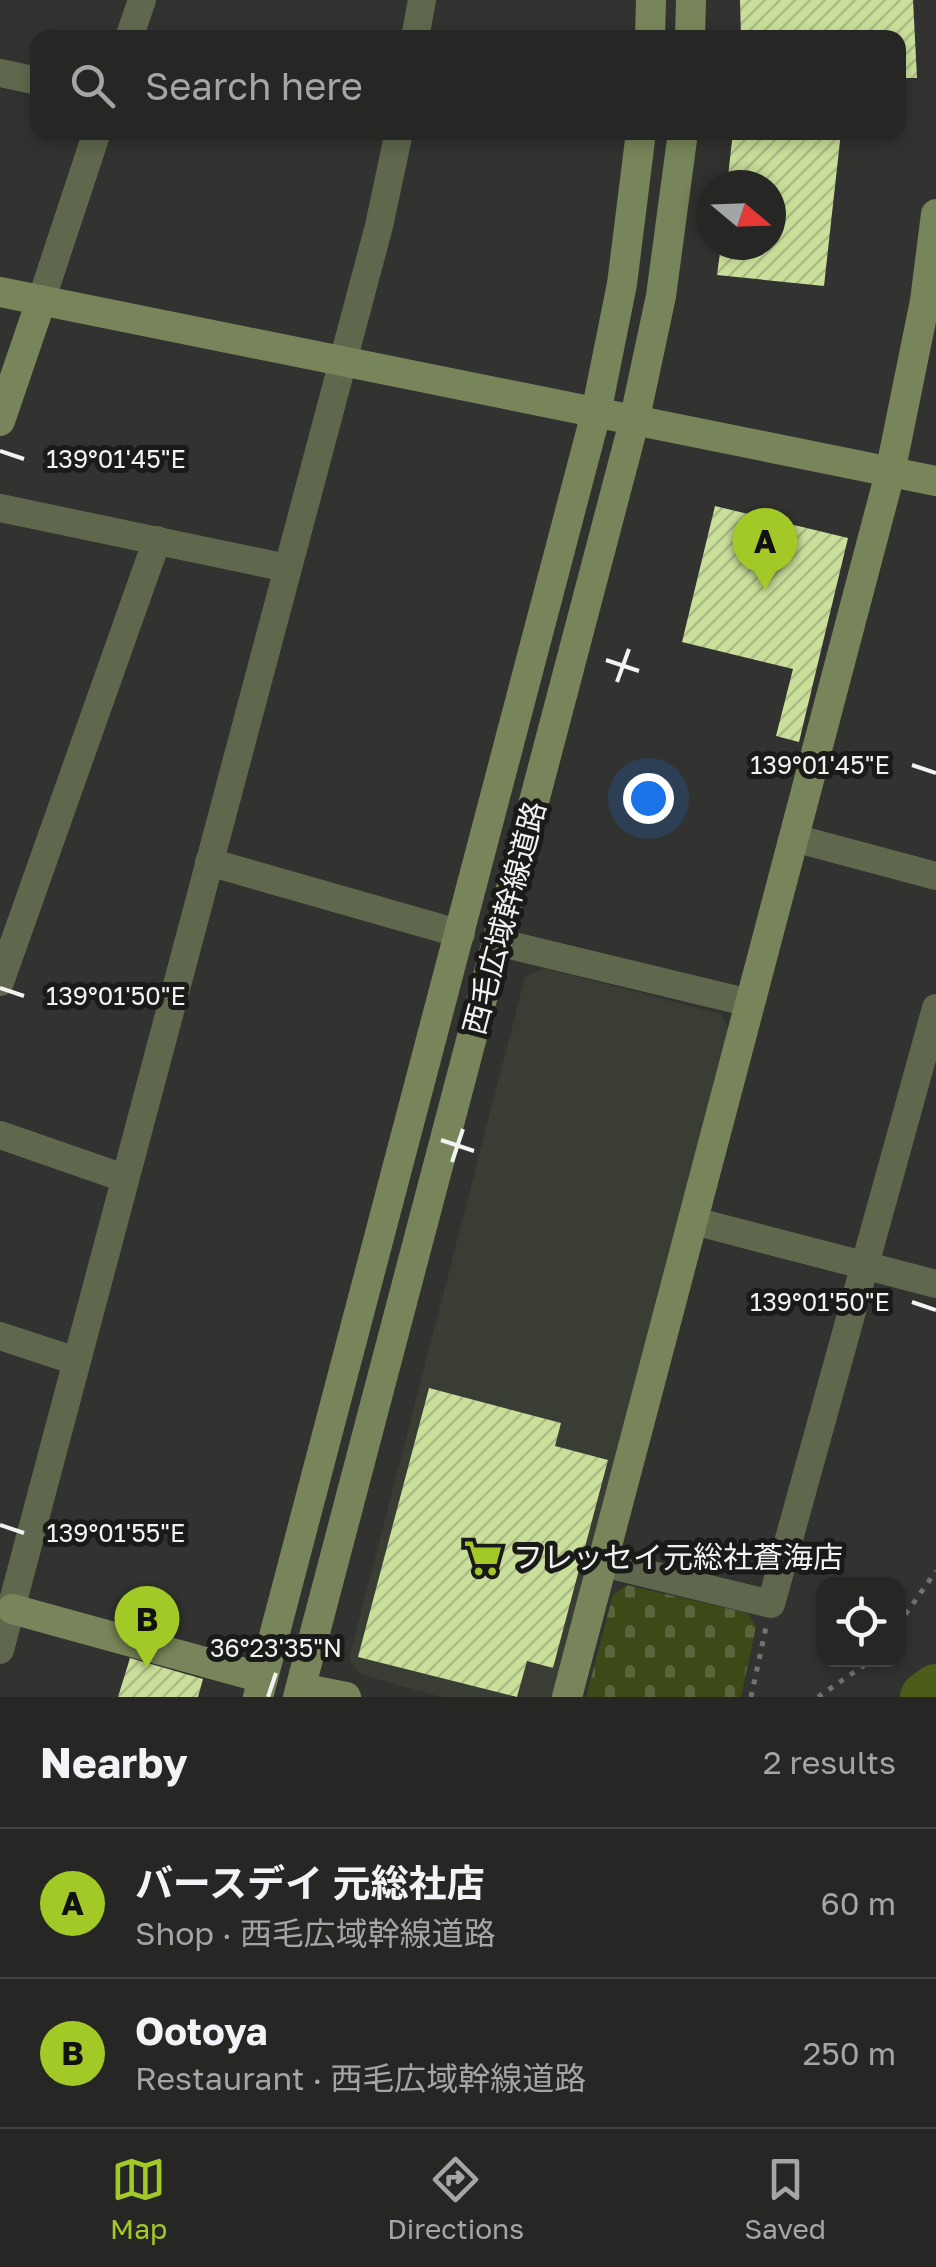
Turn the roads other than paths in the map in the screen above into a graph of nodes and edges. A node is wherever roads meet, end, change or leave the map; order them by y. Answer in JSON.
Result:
{"nodes":[{"id":1,"x":142,"y":0,"type":"edge"},
{"id":2,"x":422,"y":0,"type":"edge"},
{"id":3,"x":652,"y":0,"type":"edge"},
{"id":4,"x":691,"y":0,"type":"edge"},
{"id":5,"x":133,"y":30,"type":"edge"},
{"id":6,"x":416,"y":30,"type":"edge"},
{"id":7,"x":650,"y":30,"type":"edge"},
{"id":8,"x":690,"y":30,"type":"edge"},
{"id":9,"x":0,"y":72,"type":"edge"},
{"id":10,"x":30,"y":79,"type":"edge"},
{"id":11,"x":95,"y":140,"type":"edge"},
{"id":12,"x":397,"y":140,"type":"edge"},
{"id":13,"x":640,"y":140,"type":"edge"},
{"id":14,"x":682,"y":140,"type":"edge"},
{"id":15,"x":936,"y":214,"type":"edge"},
{"id":16,"x":0,"y":292,"type":"edge"},
{"id":17,"x":41,"y":302,"type":"junction"},
{"id":18,"x":929,"y":311,"type":"edge"},
{"id":19,"x":343,"y":364,"type":"junction"},
{"id":20,"x":596,"y":413,"type":"junction"},
{"id":21,"x":0,"y":421,"type":"edge"},
{"id":22,"x":634,"y":422,"type":"junction"},
{"id":23,"x":890,"y":473,"type":"junction"},
{"id":24,"x":936,"y":481,"type":"edge"},
{"id":25,"x":0,"y":508,"type":"edge"},
{"id":26,"x":157,"y":540,"type":"junction"},
{"id":27,"x":287,"y":568,"type":"junction"},
{"id":28,"x":794,"y":838,"type":"junction"},
{"id":29,"x":210,"y":862,"type":"junction"},
{"id":30,"x":936,"y":876,"type":"edge"},
{"id":31,"x":461,"y":934,"type":"junction"},
{"id":32,"x":497,"y":942,"type":"junction"},
{"id":33,"x":0,"y":982,"type":"edge"},
{"id":34,"x":750,"y":1002,"type":"junction"},
{"id":35,"x":936,"y":1008,"type":"edge"},
{"id":36,"x":0,"y":1135,"type":"edge"},
{"id":37,"x":124,"y":1178,"type":"junction"},
{"id":38,"x":694,"y":1220,"type":"junction"},
{"id":39,"x":868,"y":1266,"type":"junction"},
{"id":40,"x":936,"y":1284,"type":"edge"},
{"id":41,"x":0,"y":1336,"type":"edge"},
{"id":42,"x":76,"y":1360,"type":"junction"},
{"id":43,"x":603,"y":1562,"type":"junction"},
{"id":44,"x":6,"y":1616,"type":"edge"},
{"id":45,"x":0,"y":1650,"type":"edge"},
{"id":46,"x":260,"y":1687,"type":"edge"},
{"id":47,"x":300,"y":1692,"type":"edge"},
{"id":48,"x":346,"y":1697,"type":"edge"},
{"id":49,"x":567,"y":1697,"type":"edge"}],
"edges":[{"from":1,"to":5,"type":"street"},
{"from":2,"to":6,"type":"street"},
{"from":3,"to":7,"type":"main road"},
{"from":4,"to":8,"type":"main road"},
{"from":9,"to":10,"type":"street"},
{"from":11,"to":17,"type":"street"},
{"from":12,"to":19,"type":"street"},
{"from":13,"to":20,"type":"main road","name":"西毛広域幹線道路"},
{"from":14,"to":22,"type":"main road","name":"西毛広域幹線道路"},
{"from":15,"to":18,"type":"main road"},
{"from":16,"to":17,"type":"main road"},
{"from":17,"to":19,"type":"main road"},
{"from":17,"to":21,"type":"main road"},
{"from":18,"to":23,"type":"main road"},
{"from":19,"to":20,"type":"main road"},
{"from":19,"to":27,"type":"street"},
{"from":20,"to":22,"type":"main road"},
{"from":20,"to":31,"type":"main road","name":"西毛広域幹線道路"},
{"from":22,"to":23,"type":"main road"},
{"from":22,"to":32,"type":"main road","name":"西毛広域幹線道路"},
{"from":23,"to":24,"type":"main road"},
{"from":23,"to":28,"type":"main road"},
{"from":25,"to":26,"type":"street"},
{"from":26,"to":27,"type":"street"},
{"from":26,"to":33,"type":"street"},
{"from":27,"to":29,"type":"street"},
{"from":28,"to":30,"type":"street"},
{"from":28,"to":34,"type":"main road"},
{"from":29,"to":31,"type":"street"},
{"from":29,"to":37,"type":"street"},
{"from":31,"to":46,"type":"main road","name":"西毛広域幹線道路"},
{"from":32,"to":34,"type":"street"},
{"from":32,"to":47,"type":"main road","name":"西毛広域幹線道路"},
{"from":34,"to":38,"type":"main road"},
{"from":35,"to":39,"type":"street"},
{"from":36,"to":37,"type":"street"},
{"from":37,"to":42,"type":"street"},
{"from":38,"to":39,"type":"street"},
{"from":38,"to":43,"type":"main road"},
{"from":39,"to":40,"type":"street"},
{"from":39,"to":43,"type":"street"},
{"from":41,"to":42,"type":"street"},
{"from":42,"to":44,"type":"street"},
{"from":43,"to":49,"type":"main road"},
{"from":44,"to":45,"type":"street"},
{"from":44,"to":46,"type":"main road"},
{"from":47,"to":48,"type":"main road"}]}
